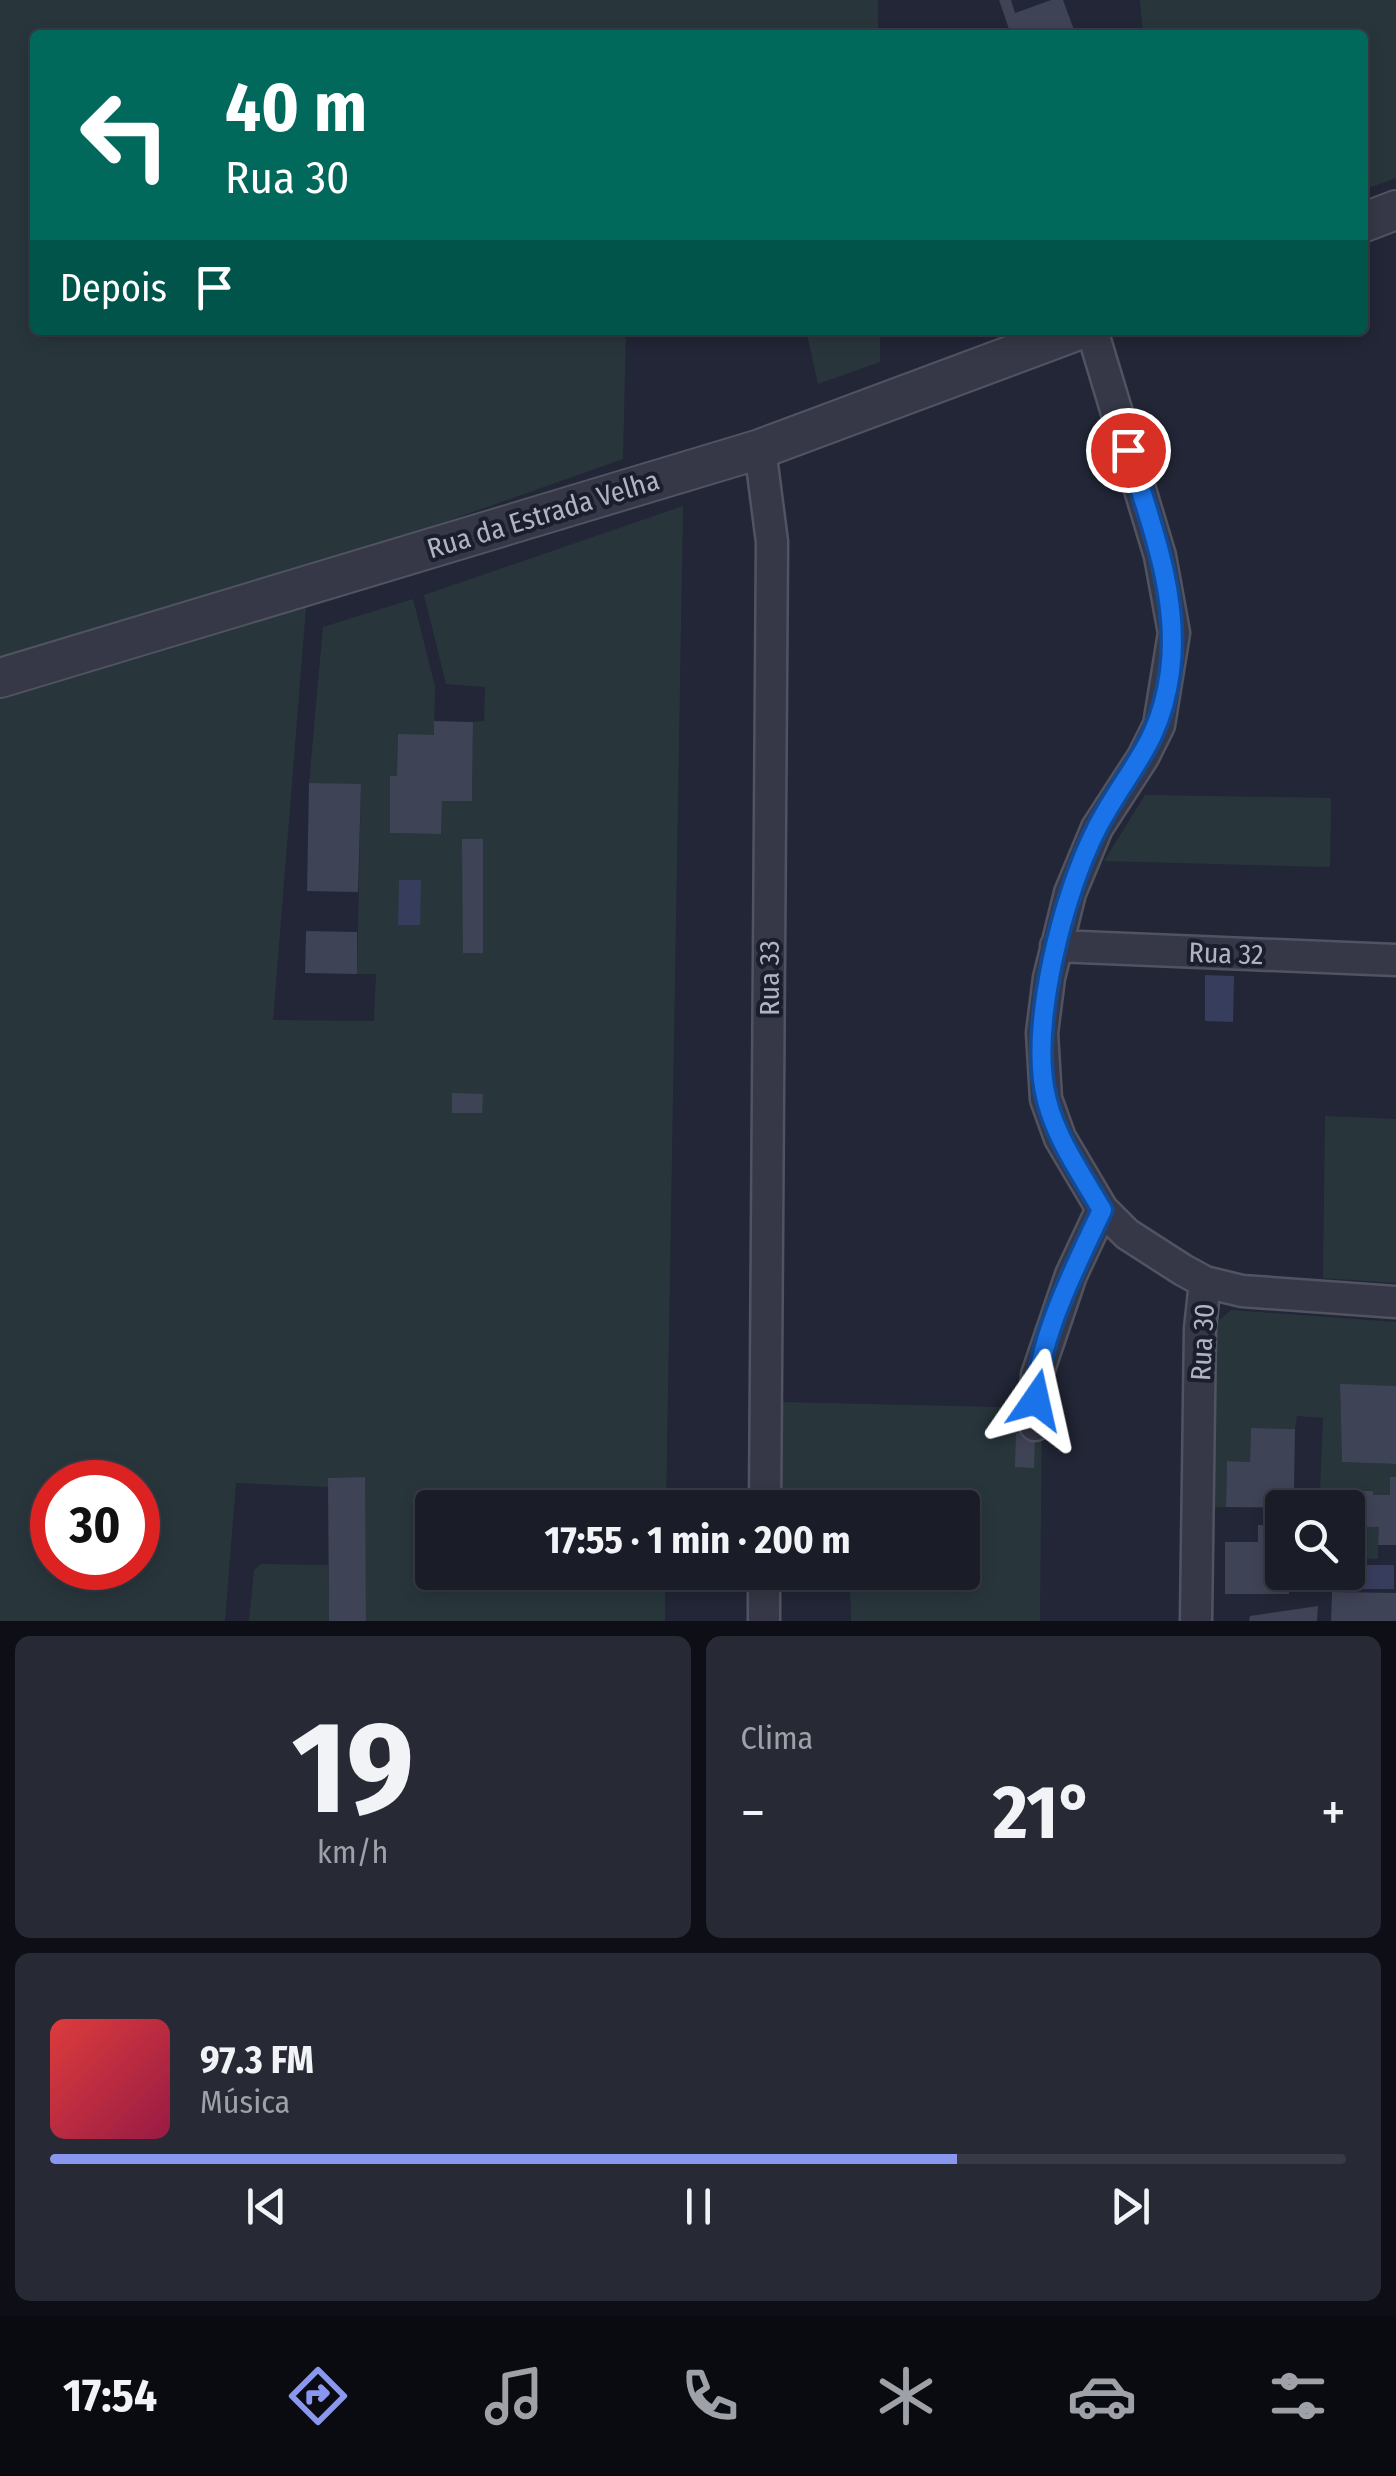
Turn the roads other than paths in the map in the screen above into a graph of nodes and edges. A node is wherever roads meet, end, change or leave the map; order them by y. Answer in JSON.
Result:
{"nodes":[{"id":1,"x":1396,"y":210,"type":"edge"},
{"id":2,"x":1368,"y":221,"type":"edge"},
{"id":3,"x":1066,"y":335,"type":"edge"},
{"id":4,"x":1094,"y":335,"type":"edge"},
{"id":5,"x":760,"y":449,"type":"junction"},
{"id":6,"x":0,"y":678,"type":"edge"},
{"id":7,"x":1056,"y":946,"type":"junction"},
{"id":8,"x":1396,"y":960,"type":"edge"},
{"id":9,"x":1102,"y":1210,"type":"junction"},
{"id":10,"x":1205,"y":1282,"type":"junction"},
{"id":11,"x":1396,"y":1302,"type":"edge"},
{"id":12,"x":1035,"y":1425,"type":"dead end"},
{"id":13,"x":765,"y":1490,"type":"edge"},
{"id":14,"x":764,"y":1590,"type":"edge"},
{"id":15,"x":764,"y":1621,"type":"edge"},
{"id":16,"x":1196,"y":1621,"type":"edge"}],
"edges":[{"from":1,"to":2,"type":"street"},
{"from":3,"to":5,"type":"street","name":"Rua da Estrada Velha"},
{"from":4,"to":7,"type":"street","name":"Rua 30"},
{"from":5,"to":6,"type":"street","name":"Rua da Estrada Velha"},
{"from":5,"to":13,"type":"street","name":"Rua 33"},
{"from":7,"to":8,"type":"street","name":"Rua 32"},
{"from":7,"to":9,"type":"street","name":"Rua 30"},
{"from":9,"to":10,"type":"street","name":"Rua 30"},
{"from":9,"to":12,"type":"street"},
{"from":10,"to":11,"type":"street"},
{"from":10,"to":16,"type":"street","name":"Rua 30"},
{"from":14,"to":15,"type":"street"}]}
